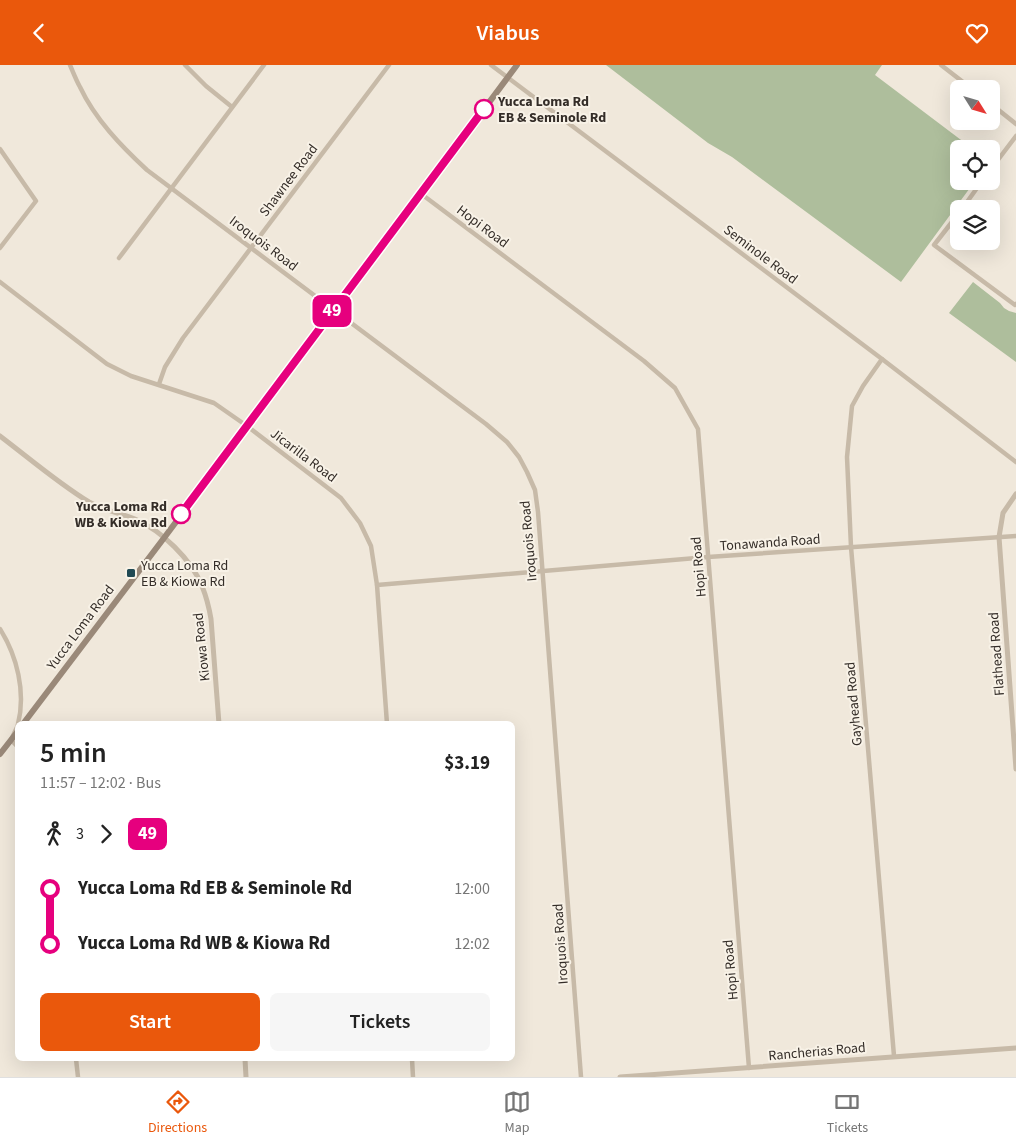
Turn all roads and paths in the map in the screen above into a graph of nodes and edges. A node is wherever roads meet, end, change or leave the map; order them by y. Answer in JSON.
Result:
{"nodes":[{"id":1,"x":70,"y":65,"type":"edge"},
{"id":2,"x":185,"y":65,"type":"edge"},
{"id":3,"x":264,"y":65,"type":"edge"},
{"id":4,"x":389,"y":65,"type":"edge"},
{"id":5,"x":491,"y":65,"type":"edge"},
{"id":6,"x":517,"y":65,"type":"edge"},
{"id":7,"x":941,"y":65,"type":"edge"},
{"id":8,"x":508,"y":77,"type":"junction"},
{"id":9,"x":960,"y":80,"type":"edge"},
{"id":10,"x":232,"y":107,"type":"junction"},
{"id":11,"x":1000,"y":111,"type":"edge"},
{"id":12,"x":1016,"y":124,"type":"edge"},
{"id":13,"x":1016,"y":136,"type":"edge"},
{"id":14,"x":0,"y":149,"type":"edge"},
{"id":15,"x":1000,"y":157,"type":"edge"},
{"id":16,"x":171,"y":187,"type":"junction"},
{"id":17,"x":420,"y":193,"type":"junction"},
{"id":18,"x":950,"y":225,"type":"edge"},
{"id":19,"x":251,"y":247,"type":"junction"},
{"id":20,"x":0,"y":248,"type":"edge"},
{"id":21,"x":118,"y":259,"type":"dead end"},
{"id":22,"x":0,"y":282,"type":"edge"},
{"id":23,"x":1016,"y":305,"type":"edge"},
{"id":24,"x":333,"y":310,"type":"junction"},
{"id":25,"x":882,"y":359,"type":"junction"},
{"id":26,"x":159,"y":384,"type":"junction"},
{"id":27,"x":247,"y":426,"type":"junction"},
{"id":28,"x":0,"y":436,"type":"edge"},
{"id":29,"x":1016,"y":461,"type":"edge"},
{"id":30,"x":1016,"y":494,"type":"edge"},
{"id":31,"x":1016,"y":536,"type":"edge"},
{"id":32,"x":999,"y":537,"type":"junction"},
{"id":33,"x":164,"y":538,"type":"junction"},
{"id":34,"x":852,"y":547,"type":"junction"},
{"id":35,"x":708,"y":557,"type":"junction"},
{"id":36,"x":542,"y":571,"type":"junction"},
{"id":37,"x":377,"y":585,"type":"junction"},
{"id":38,"x":0,"y":629,"type":"edge"},
{"id":39,"x":18,"y":721,"type":"edge"},
{"id":40,"x":25,"y":721,"type":"edge"},
{"id":41,"x":220,"y":721,"type":"edge"},
{"id":42,"x":387,"y":721,"type":"edge"},
{"id":43,"x":15,"y":731,"type":"edge"},
{"id":44,"x":15,"y":735,"type":"edge"},
{"id":45,"x":11,"y":740,"type":"junction"},
{"id":46,"x":15,"y":744,"type":"edge"},
{"id":47,"x":0,"y":754,"type":"edge"},
{"id":48,"x":1016,"y":769,"type":"edge"},
{"id":49,"x":1016,"y":1048,"type":"edge"},
{"id":50,"x":894,"y":1056,"type":"junction"},
{"id":51,"x":76,"y":1061,"type":"edge"},
{"id":52,"x":245,"y":1061,"type":"edge"},
{"id":53,"x":412,"y":1061,"type":"edge"},
{"id":54,"x":749,"y":1069,"type":"junction"},
{"id":55,"x":78,"y":1077,"type":"edge"},
{"id":56,"x":246,"y":1077,"type":"edge"},
{"id":57,"x":414,"y":1077,"type":"edge"},
{"id":58,"x":581,"y":1077,"type":"edge"},
{"id":59,"x":620,"y":1077,"type":"edge"}],
"edges":[{"from":1,"to":16,"type":"street","name":"Iroquois Road"},
{"from":2,"to":10,"type":"street"},
{"from":3,"to":10,"type":"street"},
{"from":4,"to":19,"type":"street","name":"Shawnee Road"},
{"from":5,"to":8,"type":"street","name":"Seminole Road"},
{"from":6,"to":8,"type":"main road","name":"Yucca Loma Road"},
{"from":7,"to":9,"type":"street"},
{"from":8,"to":17,"type":"main road","name":"Yucca Loma Road"},
{"from":8,"to":25,"type":"street","name":"Seminole Road"},
{"from":10,"to":16,"type":"street"},
{"from":11,"to":12,"type":"street"},
{"from":13,"to":15,"type":"street"},
{"from":14,"to":20,"type":"street"},
{"from":16,"to":19,"type":"street","name":"Iroquois Road"},
{"from":16,"to":21,"type":"street"},
{"from":17,"to":24,"type":"main road","name":"Yucca Loma Road"},
{"from":17,"to":35,"type":"street","name":"Hopi Road"},
{"from":18,"to":23,"type":"street"},
{"from":19,"to":24,"type":"street","name":"Iroquois Road"},
{"from":19,"to":26,"type":"street","name":"Shawnee Road"},
{"from":22,"to":26,"type":"street","name":"Jicarilla Road"},
{"from":24,"to":27,"type":"main road","name":"Yucca Loma Road"},
{"from":24,"to":36,"type":"street","name":"Iroquois Road"},
{"from":25,"to":29,"type":"street","name":"Seminole Road"},
{"from":25,"to":34,"type":"street","name":"Gayhead Road"},
{"from":26,"to":27,"type":"street","name":"Jicarilla Road"},
{"from":27,"to":33,"type":"main road","name":"Yucca Loma Road"},
{"from":27,"to":37,"type":"street","name":"Jicarilla Road"},
{"from":28,"to":33,"type":"street","name":"Kiowa Road"},
{"from":30,"to":32,"type":"street","name":"Flathead Road"},
{"from":31,"to":32,"type":"street","name":"Tonawanda Road"},
{"from":32,"to":34,"type":"street","name":"Tonawanda Road"},
{"from":32,"to":48,"type":"street","name":"Flathead Road"},
{"from":33,"to":40,"type":"main road","name":"Yucca Loma Road"},
{"from":33,"to":41,"type":"street","name":"Kiowa Road"},
{"from":34,"to":35,"type":"street","name":"Tonawanda Road"},
{"from":34,"to":50,"type":"street","name":"Gayhead Road"},
{"from":35,"to":36,"type":"street","name":"Tonawanda Road"},
{"from":35,"to":54,"type":"street","name":"Hopi Road"},
{"from":36,"to":37,"type":"street","name":"Tonawanda Road"},
{"from":36,"to":58,"type":"street","name":"Iroquois Road"},
{"from":37,"to":42,"type":"street","name":"Jicarilla Road"},
{"from":38,"to":39,"type":"street"},
{"from":43,"to":45,"type":"street"},
{"from":44,"to":45,"type":"main road"},
{"from":45,"to":46,"type":"street"},
{"from":45,"to":47,"type":"main road"},
{"from":49,"to":50,"type":"street","name":"Rancherias Road"},
{"from":50,"to":54,"type":"street","name":"Rancherias Road"},
{"from":51,"to":55,"type":"street"},
{"from":52,"to":56,"type":"street"},
{"from":53,"to":57,"type":"street"},
{"from":54,"to":59,"type":"street","name":"Rancherias Road"}]}
